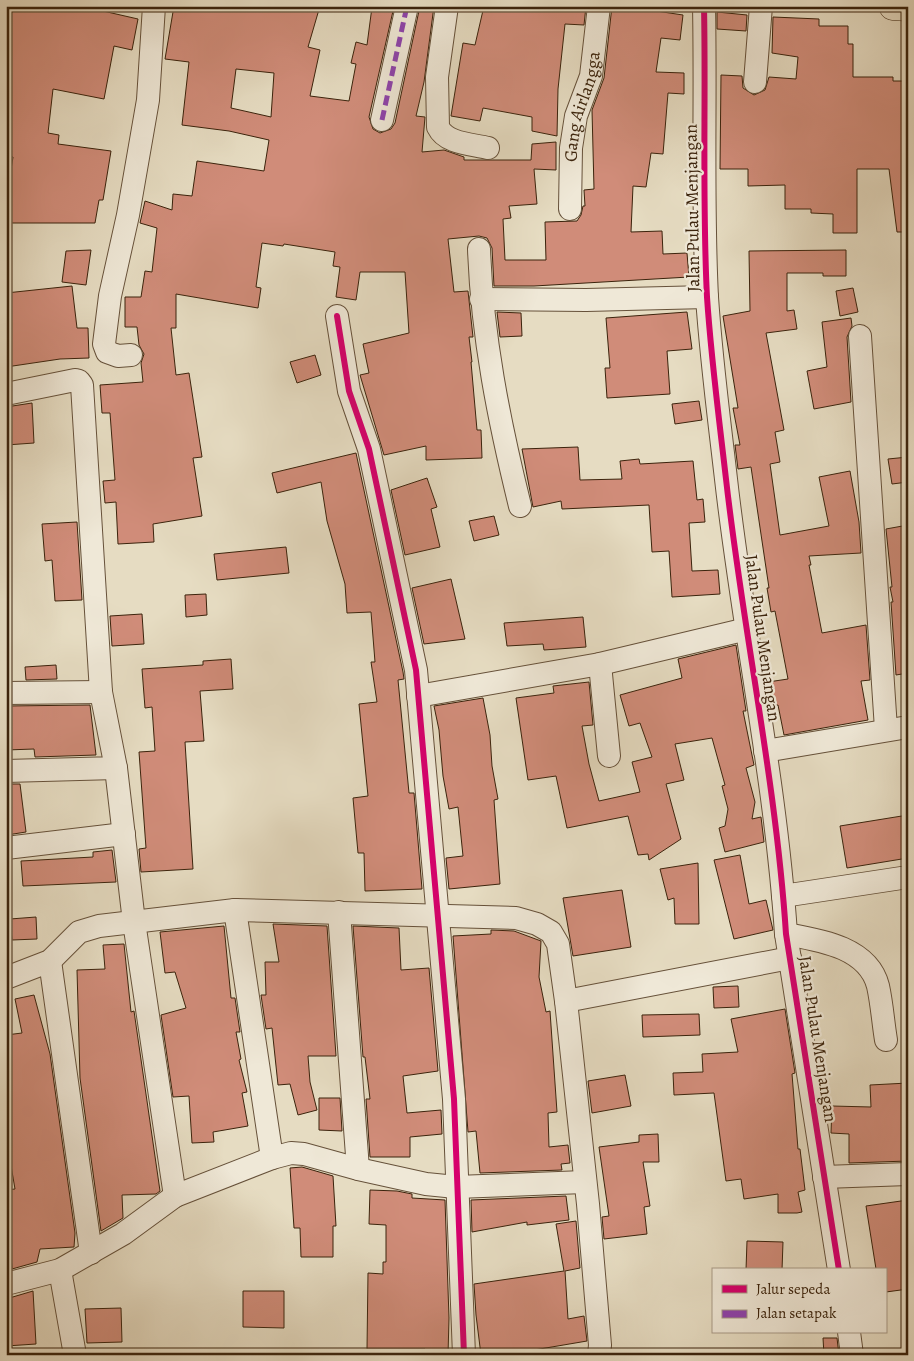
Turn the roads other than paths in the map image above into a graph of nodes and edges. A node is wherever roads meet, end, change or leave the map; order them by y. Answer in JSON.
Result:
{"nodes":[{"id":1,"x":154,"y":6,"type":"edge"},
{"id":2,"x":407,"y":6,"type":"edge"},
{"id":3,"x":447,"y":6,"type":"edge"},
{"id":4,"x":600,"y":6,"type":"edge"},
{"id":5,"x":704,"y":6,"type":"edge"},
{"id":6,"x":761,"y":6,"type":"edge"},
{"id":7,"x":893,"y":6,"type":"edge"},
{"id":8,"x":908,"y":7,"type":"edge"},
{"id":9,"x":755,"y":82,"type":"dead end"},
{"id":10,"x":382,"y":120,"type":"dead end"},
{"id":11,"x":488,"y":148,"type":"dead end"},
{"id":12,"x":570,"y":209,"type":"dead end"},
{"id":13,"x":479,"y":249,"type":"dead end"},
{"id":14,"x":707,"y":296,"type":"junction"},
{"id":15,"x":481,"y":299,"type":"junction"},
{"id":16,"x":337,"y":316,"type":"dead end"},
{"id":17,"x":860,"y":336,"type":"dead end"},
{"id":18,"x":131,"y":355,"type":"dead end"},
{"id":19,"x":6,"y":394,"type":"edge"},
{"id":20,"x":520,"y":506,"type":"dead end"},
{"id":21,"x":747,"y":630,"type":"junction"},
{"id":22,"x":600,"y":664,"type":"junction"},
{"id":23,"x":101,"y":692,"type":"junction"},
{"id":24,"x":6,"y":693,"type":"edge"},
{"id":25,"x":418,"y":696,"type":"junction"},
{"id":26,"x":897,"y":728,"type":"edge"},
{"id":27,"x":765,"y":751,"type":"junction"},
{"id":28,"x":609,"y":756,"type":"dead end"},
{"id":29,"x":116,"y":768,"type":"junction"},
{"id":30,"x":6,"y":771,"type":"edge"},
{"id":31,"x":124,"y":834,"type":"junction"},
{"id":32,"x":6,"y":848,"type":"edge"},
{"id":33,"x":908,"y":877,"type":"edge"},
{"id":34,"x":783,"y":896,"type":"junction"},
{"id":35,"x":235,"y":910,"type":"junction"},
{"id":36,"x":339,"y":912,"type":"junction"},
{"id":37,"x":438,"y":915,"type":"junction"},
{"id":38,"x":134,"y":922,"type":"junction"},
{"id":39,"x":786,"y":934,"type":"junction"},
{"id":40,"x":790,"y":958,"type":"junction"},
{"id":41,"x":50,"y":961,"type":"junction"},
{"id":42,"x":6,"y":978,"type":"edge"},
{"id":43,"x":566,"y":1001,"type":"junction"},
{"id":44,"x":886,"y":1040,"type":"dead end"},
{"id":45,"x":272,"y":1158,"type":"junction"},
{"id":46,"x":358,"y":1169,"type":"junction"},
{"id":47,"x":908,"y":1174,"type":"edge"},
{"id":48,"x":824,"y":1177,"type":"junction"},
{"id":49,"x":584,"y":1182,"type":"junction"},
{"id":50,"x":456,"y":1188,"type":"junction"},
{"id":51,"x":175,"y":1196,"type":"junction"},
{"id":52,"x":91,"y":1253,"type":"junction"},
{"id":53,"x":839,"y":1268,"type":"edge"},
{"id":54,"x":60,"y":1270,"type":"junction"},
{"id":55,"x":6,"y":1284,"type":"edge"},
{"id":56,"x":849,"y":1334,"type":"edge"},
{"id":57,"x":75,"y":1355,"type":"edge"},
{"id":58,"x":464,"y":1355,"type":"edge"},
{"id":59,"x":599,"y":1355,"type":"edge"},
{"id":60,"x":852,"y":1355,"type":"edge"}],
"edges":[{"from":1,"to":18,"type":"street"},
{"from":2,"to":10,"type":"street"},
{"from":3,"to":11,"type":"street"},
{"from":4,"to":12,"type":"street","name":"Gang Airlangga"},
{"from":5,"to":14,"type":"street","name":"Jalan Pulau Menjangan"},
{"from":6,"to":9,"type":"street"},
{"from":7,"to":8,"type":"main road"},
{"from":13,"to":15,"type":"street"},
{"from":14,"to":15,"type":"street"},
{"from":14,"to":21,"type":"street","name":"Jalan Pulau Menjangan"},
{"from":15,"to":20,"type":"street"},
{"from":16,"to":25,"type":"street"},
{"from":17,"to":26,"type":"street"},
{"from":19,"to":23,"type":"street"},
{"from":21,"to":22,"type":"street"},
{"from":21,"to":27,"type":"street","name":"Jalan Pulau Menjangan"},
{"from":22,"to":25,"type":"street"},
{"from":22,"to":28,"type":"street"},
{"from":23,"to":24,"type":"street"},
{"from":23,"to":29,"type":"street"},
{"from":25,"to":37,"type":"street"},
{"from":26,"to":27,"type":"street"},
{"from":27,"to":34,"type":"street","name":"Jalan Pulau Menjangan"},
{"from":29,"to":30,"type":"street"},
{"from":29,"to":31,"type":"street"},
{"from":31,"to":32,"type":"street"},
{"from":31,"to":38,"type":"street"},
{"from":33,"to":34,"type":"street"},
{"from":34,"to":39,"type":"street","name":"Jalan Pulau Menjangan"},
{"from":35,"to":36,"type":"street"},
{"from":35,"to":38,"type":"street"},
{"from":35,"to":45,"type":"street"},
{"from":36,"to":37,"type":"street"},
{"from":36,"to":46,"type":"street"},
{"from":37,"to":43,"type":"street"},
{"from":37,"to":50,"type":"street"},
{"from":38,"to":41,"type":"street"},
{"from":38,"to":51,"type":"street"},
{"from":39,"to":40,"type":"street","name":"Jalan Pulau Menjangan"},
{"from":39,"to":44,"type":"street"},
{"from":40,"to":43,"type":"street"},
{"from":40,"to":48,"type":"street","name":"Jalan Pulau Menjangan"},
{"from":41,"to":42,"type":"street"},
{"from":41,"to":52,"type":"street"},
{"from":43,"to":49,"type":"street"},
{"from":45,"to":46,"type":"street"},
{"from":45,"to":51,"type":"street"},
{"from":46,"to":50,"type":"street"},
{"from":47,"to":48,"type":"street"},
{"from":48,"to":53,"type":"street","name":"Jalan Pulau Menjangan"},
{"from":49,"to":50,"type":"street"},
{"from":49,"to":59,"type":"street"},
{"from":50,"to":58,"type":"street"},
{"from":51,"to":52,"type":"street"},
{"from":52,"to":54,"type":"street"},
{"from":54,"to":55,"type":"street"},
{"from":54,"to":57,"type":"street"},
{"from":56,"to":60,"type":"street"}]}
